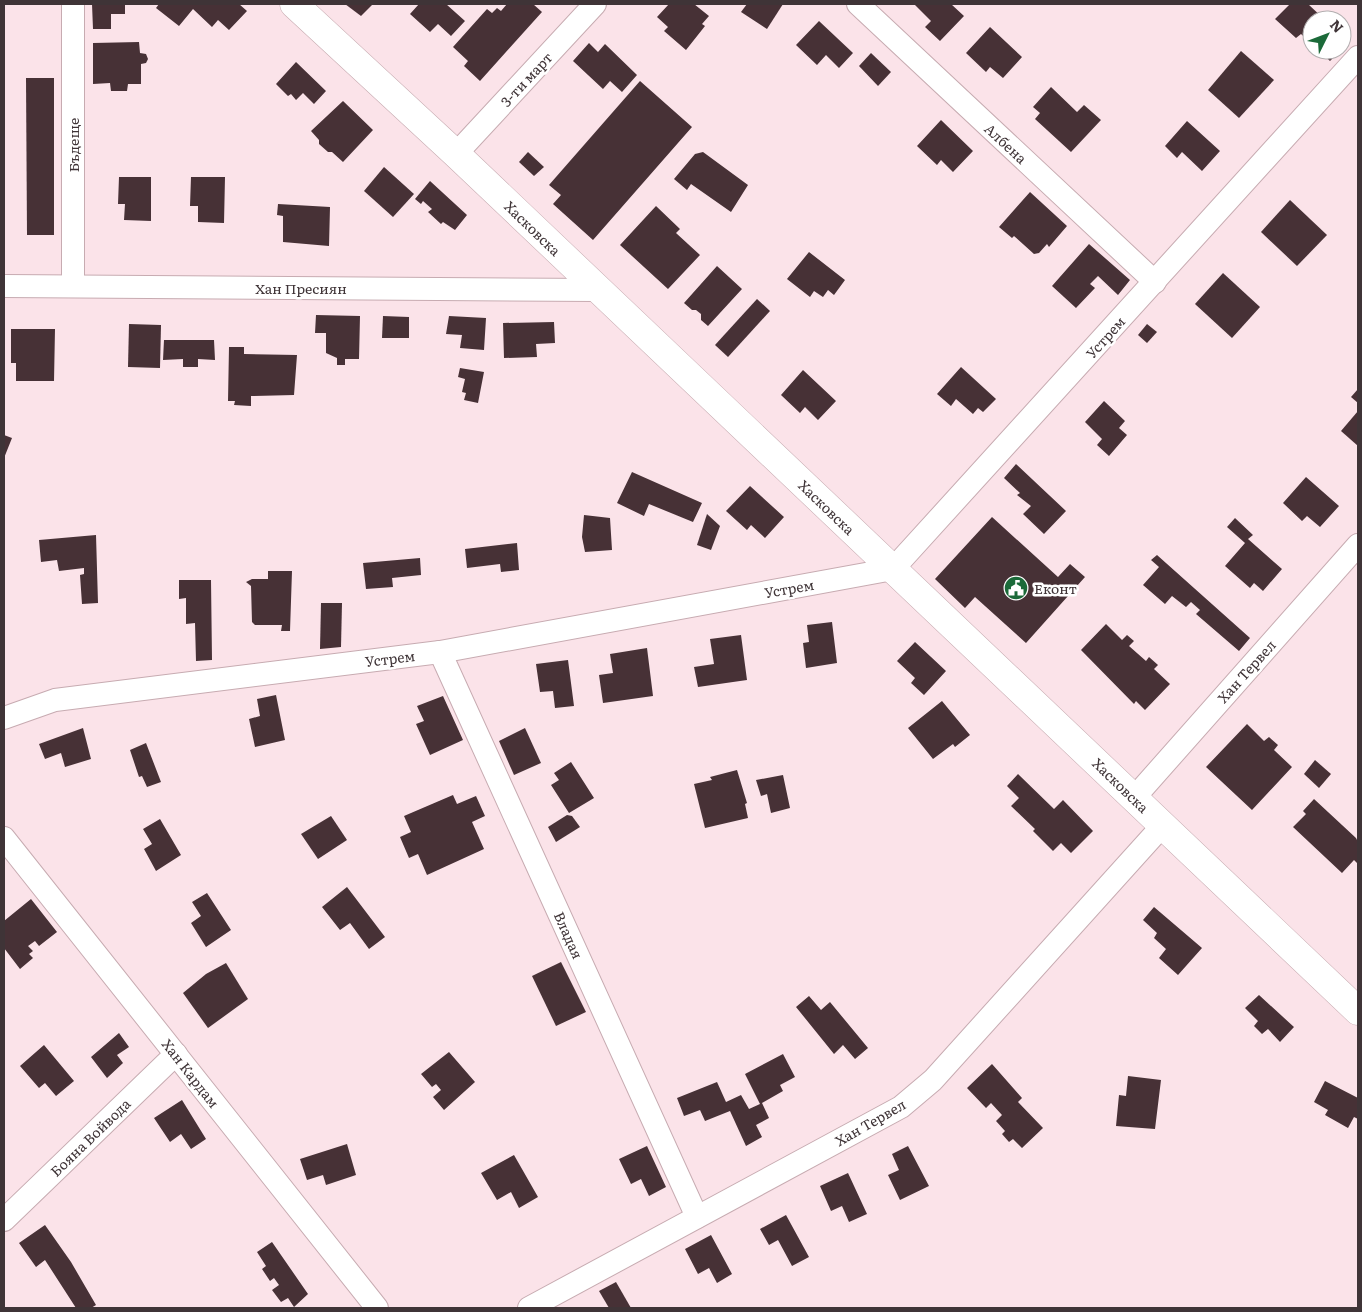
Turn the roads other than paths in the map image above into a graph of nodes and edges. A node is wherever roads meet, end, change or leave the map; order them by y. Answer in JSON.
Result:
{"nodes":[{"id":1,"x":73,"y":4,"type":"edge"},
{"id":2,"x":294,"y":4,"type":"edge"},
{"id":3,"x":595,"y":4,"type":"edge"},
{"id":4,"x":858,"y":4,"type":"edge"},
{"id":5,"x":1358,"y":57,"type":"edge"},
{"id":6,"x":456,"y":154,"type":"junction"},
{"id":7,"x":1155,"y":282,"type":"junction"},
{"id":8,"x":4,"y":286,"type":"edge"},
{"id":9,"x":73,"y":286,"type":"junction"},
{"id":10,"x":598,"y":290,"type":"junction"},
{"id":11,"x":1358,"y":546,"type":"edge"},
{"id":12,"x":892,"y":569,"type":"junction"},
{"id":13,"x":440,"y":652,"type":"junction"},
{"id":14,"x":4,"y":718,"type":"edge"},
{"id":15,"x":1134,"y":798,"type":"junction"},
{"id":16,"x":1163,"y":825,"type":"junction"},
{"id":17,"x":4,"y":838,"type":"edge"},
{"id":18,"x":1358,"y":1011,"type":"edge"},
{"id":19,"x":176,"y":1054,"type":"junction"},
{"id":20,"x":697,"y":1218,"type":"junction"},
{"id":21,"x":4,"y":1220,"type":"edge"},
{"id":22,"x":377,"y":1308,"type":"edge"},
{"id":23,"x":529,"y":1308,"type":"edge"}],
"edges":[{"from":1,"to":9,"type":"street","name":"Бъдеще"},
{"from":2,"to":6,"type":"street","name":"Хасковска"},
{"from":3,"to":6,"type":"street","name":"3-ти март"},
{"from":4,"to":7,"type":"street","name":"Албена"},
{"from":5,"to":7,"type":"street","name":"Устрем"},
{"from":6,"to":10,"type":"street","name":"Хасковска"},
{"from":7,"to":12,"type":"street","name":"Устрем"},
{"from":8,"to":9,"type":"street","name":"Хан Пресиян"},
{"from":9,"to":10,"type":"street","name":"Хан Пресиян"},
{"from":10,"to":12,"type":"street","name":"Хасковска"},
{"from":11,"to":15,"type":"street","name":"Хан Тервел"},
{"from":12,"to":13,"type":"street","name":"Устрем"},
{"from":12,"to":15,"type":"street","name":"Хасковска"},
{"from":13,"to":14,"type":"street","name":"Устрем"},
{"from":13,"to":20,"type":"street","name":"Владая"},
{"from":15,"to":16,"type":"street","name":"Хасковска"},
{"from":16,"to":18,"type":"street","name":"Хасковска"},
{"from":16,"to":20,"type":"street","name":"Хан Тервел"},
{"from":17,"to":19,"type":"street","name":"Хан Кардам"},
{"from":19,"to":21,"type":"street","name":"Бояна Войвода"},
{"from":19,"to":22,"type":"street","name":"Хан Кардам"},
{"from":20,"to":23,"type":"street","name":"Хан Тервел"}]}
